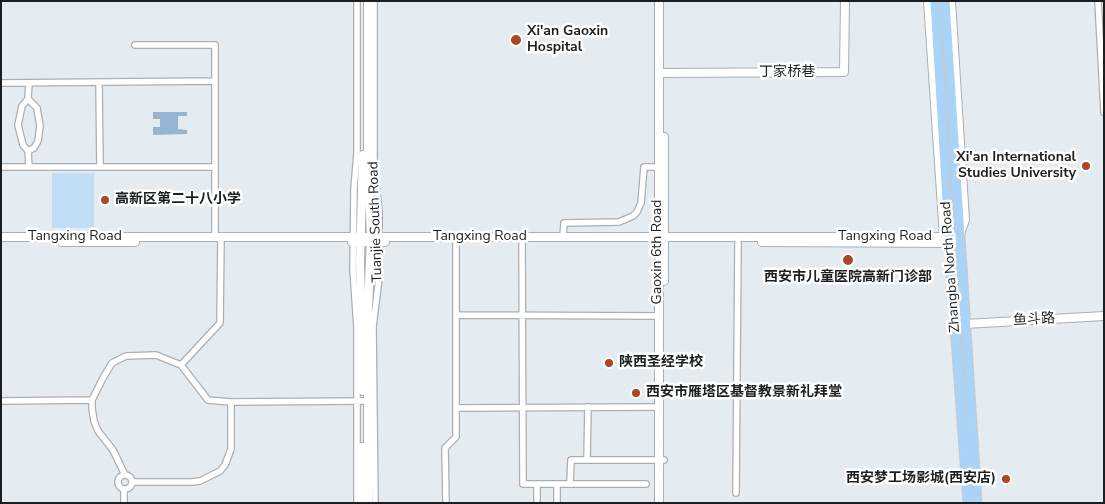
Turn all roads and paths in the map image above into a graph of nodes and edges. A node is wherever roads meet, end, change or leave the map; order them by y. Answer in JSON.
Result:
{"nodes":[{"id":1,"x":357,"y":1,"type":"edge"},
{"id":2,"x":363,"y":1,"type":"edge"},
{"id":3,"x":368,"y":1,"type":"edge"},
{"id":4,"x":374,"y":1,"type":"edge"},
{"id":5,"x":659,"y":1,"type":"edge"},
{"id":6,"x":663,"y":1,"type":"edge"},
{"id":7,"x":845,"y":1,"type":"edge"},
{"id":8,"x":928,"y":1,"type":"edge"},
{"id":9,"x":935,"y":1,"type":"edge"},
{"id":10,"x":945,"y":1,"type":"edge"},
{"id":11,"x":951,"y":1,"type":"edge"},
{"id":12,"x":1098,"y":1,"type":"edge"},
{"id":13,"x":135,"y":45,"type":"dead end"},
{"id":14,"x":1102,"y":55,"type":"edge"},
{"id":15,"x":661,"y":73,"type":"junction"},
{"id":16,"x":215,"y":81,"type":"junction"},
{"id":17,"x":1,"y":83,"type":"edge"},
{"id":18,"x":28,"y":83,"type":"junction"},
{"id":19,"x":99,"y":83,"type":"junction"},
{"id":20,"x":28,"y":99,"type":"junction"},
{"id":21,"x":1104,"y":112,"type":"edge"},
{"id":22,"x":28,"y":151,"type":"junction"},
{"id":23,"x":1,"y":167,"type":"edge"},
{"id":24,"x":29,"y":167,"type":"junction"},
{"id":25,"x":100,"y":167,"type":"junction"},
{"id":26,"x":215,"y":167,"type":"junction"},
{"id":27,"x":658,"y":167,"type":"junction"},
{"id":28,"x":1,"y":237,"type":"edge"},
{"id":29,"x":563,"y":237,"type":"junction"},
{"id":30,"x":219,"y":239,"type":"junction"},
{"id":31,"x":661,"y":239,"type":"junction"},
{"id":32,"x":948,"y":239,"type":"junction"},
{"id":33,"x":357,"y":240,"type":"junction"},
{"id":34,"x":375,"y":240,"type":"junction"},
{"id":35,"x":456,"y":240,"type":"junction"},
{"id":36,"x":522,"y":240,"type":"junction"},
{"id":37,"x":960,"y":240,"type":"junction"},
{"id":38,"x":1,"y":242,"type":"edge"},
{"id":39,"x":738,"y":242,"type":"junction"},
{"id":40,"x":456,"y":315,"type":"junction"},
{"id":41,"x":523,"y":315,"type":"junction"},
{"id":42,"x":659,"y":316,"type":"junction"},
{"id":43,"x":1104,"y":316,"type":"edge"},
{"id":44,"x":965,"y":324,"type":"junction"},
{"id":45,"x":181,"y":364,"type":"junction"},
{"id":46,"x":92,"y":400,"type":"junction"},
{"id":47,"x":1,"y":401,"type":"edge"},
{"id":48,"x":360,"y":401,"type":"junction"},
{"id":49,"x":231,"y":402,"type":"junction"},
{"id":50,"x":523,"y":407,"type":"junction"},
{"id":51,"x":588,"y":407,"type":"junction"},
{"id":52,"x":659,"y":407,"type":"junction"},
{"id":53,"x":456,"y":408,"type":"junction"},
{"id":54,"x":587,"y":460,"type":"junction"},
{"id":55,"x":661,"y":460,"type":"junction"},
{"id":56,"x":125,"y":475,"type":"junction"},
{"id":57,"x":132,"y":482,"type":"junction"},
{"id":58,"x":536,"y":484,"type":"junction"},
{"id":59,"x":557,"y":484,"type":"junction"},
{"id":60,"x":570,"y":484,"type":"junction"},
{"id":61,"x":646,"y":484,"type":"dead end"},
{"id":62,"x":124,"y":490,"type":"junction"},
{"id":63,"x":736,"y":493,"type":"dead end"},
{"id":64,"x":124,"y":503,"type":"edge"},
{"id":65,"x":357,"y":503,"type":"edge"},
{"id":66,"x":362,"y":503,"type":"edge"},
{"id":67,"x":368,"y":503,"type":"edge"},
{"id":68,"x":375,"y":503,"type":"edge"},
{"id":69,"x":446,"y":503,"type":"edge"},
{"id":70,"x":537,"y":503,"type":"edge"},
{"id":71,"x":556,"y":503,"type":"edge"},
{"id":72,"x":659,"y":503,"type":"edge"},
{"id":73,"x":664,"y":503,"type":"edge"},
{"id":74,"x":968,"y":503,"type":"edge"},
{"id":75,"x":977,"y":503,"type":"edge"}],
"edges":[{"from":1,"to":33,"type":"street","name":"Tuanjie South Road"},
{"from":2,"to":33,"type":"street","name":"Tuanjie South Road"},
{"from":3,"to":34,"type":"street","name":"Tuanjie South Road"},
{"from":4,"to":34,"type":"street","name":"Tuanjie South Road"},
{"from":5,"to":15,"type":"street","name":"Gaoxin 6th Road"},
{"from":6,"to":15,"type":"street","name":"Gaoxin 6th Road"},
{"from":7,"to":15,"type":"street","name":"丁家桥巷"},
{"from":8,"to":32,"type":"street"},
{"from":9,"to":32,"type":"main road","name":"Zhangba North Road"},
{"from":10,"to":37,"type":"main road","name":"Zhangba North Road"},
{"from":11,"to":37,"type":"street"},
{"from":12,"to":14,"type":"street"},
{"from":13,"to":16,"type":"street"},
{"from":14,"to":21,"type":"street"},
{"from":15,"to":27,"type":"street","name":"Gaoxin 6th Road"},
{"from":15,"to":31,"type":"street","name":"Gaoxin 6th Road"},
{"from":16,"to":19,"type":"street"},
{"from":16,"to":26,"type":"street"},
{"from":17,"to":18,"type":"street"},
{"from":18,"to":19,"type":"street"},
{"from":18,"to":20,"type":"street"},
{"from":19,"to":25,"type":"street"},
{"from":20,"to":22,"type":"street"},
{"from":20,"to":22,"type":"street"},
{"from":22,"to":24,"type":"street"},
{"from":23,"to":24,"type":"street"},
{"from":24,"to":25,"type":"street"},
{"from":25,"to":26,"type":"street"},
{"from":26,"to":30,"type":"street"},
{"from":27,"to":29,"type":"street"},
{"from":27,"to":31,"type":"street","name":"Gaoxin 6th Road"},
{"from":28,"to":30,"type":"street","name":"Tangxing Road"},
{"from":29,"to":31,"type":"street","name":"Tangxing Road"},
{"from":29,"to":36,"type":"street","name":"Tangxing Road"},
{"from":30,"to":33,"type":"street","name":"Tangxing Road"},
{"from":30,"to":38,"type":"street","name":"Tangxing Road"},
{"from":30,"to":45,"type":"street"},
{"from":31,"to":32,"type":"street","name":"Tangxing Road"},
{"from":31,"to":36,"type":"street","name":"Tangxing Road"},
{"from":31,"to":39,"type":"street","name":"Tangxing Road"},
{"from":31,"to":42,"type":"street","name":"Gaoxin 6th Road"},
{"from":31,"to":55,"type":"street","name":"Gaoxin 6th Road"},
{"from":32,"to":37,"type":"street"},
{"from":32,"to":39,"type":"street","name":"Tangxing Road"},
{"from":32,"to":74,"type":"main road","name":"Zhangba North Road"},
{"from":33,"to":34,"type":"street","name":"Tangxing Road"},
{"from":33,"to":48,"type":"street","name":"Tuanjie South Road"},
{"from":34,"to":35,"type":"street","name":"Tangxing Road"},
{"from":34,"to":67,"type":"street","name":"Tuanjie South Road"},
{"from":34,"to":68,"type":"street","name":"Tuanjie South Road"},
{"from":35,"to":36,"type":"street","name":"Tangxing Road"},
{"from":35,"to":40,"type":"street"},
{"from":36,"to":41,"type":"street"},
{"from":37,"to":44,"type":"main road","name":"Zhangba North Road"},
{"from":39,"to":63,"type":"street"},
{"from":40,"to":41,"type":"street"},
{"from":40,"to":53,"type":"street"},
{"from":41,"to":42,"type":"street"},
{"from":41,"to":50,"type":"street"},
{"from":42,"to":52,"type":"street","name":"Gaoxin 6th Road"},
{"from":43,"to":44,"type":"street","name":"鱼斗路"},
{"from":44,"to":75,"type":"main road","name":"Zhangba North Road"},
{"from":45,"to":46,"type":"street"},
{"from":45,"to":49,"type":"street"},
{"from":46,"to":47,"type":"street"},
{"from":46,"to":56,"type":"street"},
{"from":48,"to":49,"type":"street"},
{"from":48,"to":65,"type":"street","name":"Tuanjie South Road"},
{"from":48,"to":66,"type":"street","name":"Tuanjie South Road"},
{"from":49,"to":57,"type":"street"},
{"from":50,"to":51,"type":"street"},
{"from":50,"to":53,"type":"street"},
{"from":50,"to":58,"type":"street"},
{"from":51,"to":52,"type":"street"},
{"from":51,"to":54,"type":"street"},
{"from":52,"to":55,"type":"street","name":"Gaoxin 6th Road"},
{"from":53,"to":69,"type":"street"},
{"from":54,"to":55,"type":"street"},
{"from":54,"to":60,"type":"street"},
{"from":55,"to":72,"type":"street","name":"Gaoxin 6th Road"},
{"from":55,"to":73,"type":"street","name":"Gaoxin 6th Road"},
{"from":56,"to":57,"type":"street"},
{"from":56,"to":62,"type":"street"},
{"from":57,"to":62,"type":"street"},
{"from":58,"to":59,"type":"street"},
{"from":58,"to":70,"type":"street"},
{"from":59,"to":60,"type":"street"},
{"from":59,"to":71,"type":"street"},
{"from":60,"to":61,"type":"street"},
{"from":62,"to":64,"type":"street"}]}
